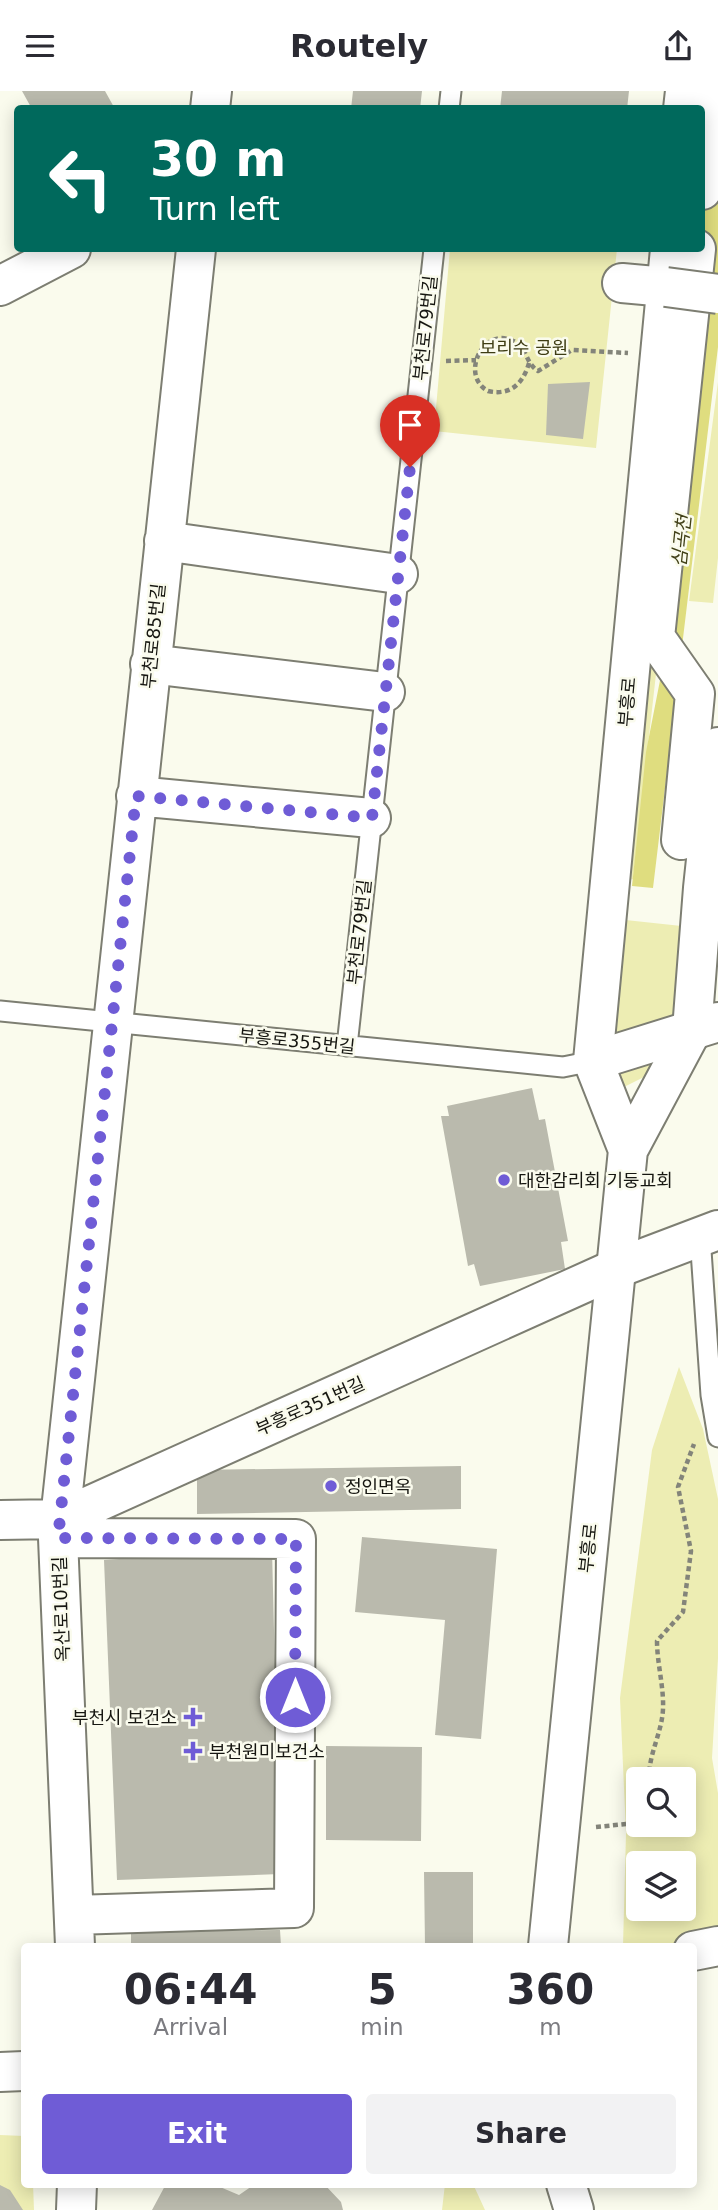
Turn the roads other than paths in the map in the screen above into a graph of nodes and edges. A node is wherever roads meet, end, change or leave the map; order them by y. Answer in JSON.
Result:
{"nodes":[{"id":1,"x":712,"y":91,"type":"edge"},
{"id":2,"x":705,"y":160,"type":"edge"},
{"id":3,"x":65,"y":252,"type":"edge"},
{"id":4,"x":196,"y":252,"type":"edge"},
{"id":5,"x":433,"y":252,"type":"edge"},
{"id":6,"x":670,"y":252,"type":"edge"},
{"id":7,"x":696,"y":252,"type":"edge"},
{"id":8,"x":622,"y":283,"type":"dead end"},
{"id":9,"x":0,"y":285,"type":"edge"},
{"id":10,"x":672,"y":288,"type":"junction"},
{"id":11,"x":718,"y":294,"type":"edge"},
{"id":12,"x":164,"y":541,"type":"junction"},
{"id":13,"x":398,"y":574,"type":"junction"},
{"id":14,"x":660,"y":595,"type":"junction"},
{"id":15,"x":150,"y":664,"type":"junction"},
{"id":16,"x":385,"y":692,"type":"junction"},
{"id":17,"x":718,"y":747,"type":"edge"},
{"id":18,"x":136,"y":796,"type":"junction"},
{"id":19,"x":372,"y":818,"type":"junction"},
{"id":20,"x":681,"y":841,"type":"dead end"},
{"id":21,"x":0,"y":1011,"type":"edge"},
{"id":22,"x":110,"y":1023,"type":"junction"},
{"id":23,"x":705,"y":1026,"type":"edge"},
{"id":24,"x":347,"y":1045,"type":"junction"},
{"id":25,"x":593,"y":1062,"type":"junction"},
{"id":26,"x":628,"y":1150,"type":"junction"},
{"id":27,"x":709,"y":1233,"type":"edge"},
{"id":28,"x":615,"y":1269,"type":"junction"},
{"id":29,"x":717,"y":1429,"type":"edge"},
{"id":30,"x":0,"y":1520,"type":"edge"},
{"id":31,"x":59,"y":1529,"type":"junction"},
{"id":32,"x":75,"y":1930,"type":"edge"},
{"id":33,"x":548,"y":1943,"type":"edge"},
{"id":34,"x":718,"y":1947,"type":"edge"},
{"id":35,"x":697,"y":1950,"type":"edge"},
{"id":36,"x":0,"y":2071,"type":"edge"},
{"id":37,"x":21,"y":2071,"type":"edge"},
{"id":38,"x":77,"y":2188,"type":"edge"},
{"id":39,"x":567,"y":2188,"type":"edge"},
{"id":40,"x":76,"y":2210,"type":"edge"},
{"id":41,"x":574,"y":2210,"type":"edge"}],
"edges":[{"from":1,"to":2,"type":"street"},
{"from":3,"to":9,"type":"street"},
{"from":4,"to":12,"type":"street","name":"부천로85번길"},
{"from":5,"to":13,"type":"lane","name":"부천로79번길"},
{"from":6,"to":10,"type":"street","name":"부흥로"},
{"from":7,"to":14,"type":"street"},
{"from":8,"to":10,"type":"street"},
{"from":10,"to":11,"type":"street","bridge":true},
{"from":10,"to":14,"type":"street"},
{"from":10,"to":25,"type":"street","name":"부흥로"},
{"from":12,"to":13,"type":"street"},
{"from":12,"to":15,"type":"street","name":"부천로85번길"},
{"from":13,"to":16,"type":"lane","name":"부천로79번길"},
{"from":14,"to":20,"type":"street"},
{"from":15,"to":16,"type":"street"},
{"from":15,"to":18,"type":"street","name":"부천로85번길"},
{"from":16,"to":19,"type":"lane","name":"부천로79번길"},
{"from":17,"to":23,"type":"street","name":"부흥로"},
{"from":18,"to":19,"type":"street"},
{"from":18,"to":22,"type":"street","name":"부천로85번길"},
{"from":19,"to":24,"type":"lane","name":"부천로79번길"},
{"from":21,"to":22,"type":"lane","name":"부흥로355번길"},
{"from":22,"to":24,"type":"lane","name":"부흥로355번길"},
{"from":22,"to":31,"type":"street","name":"옥산로10번길"},
{"from":23,"to":25,"type":"street"},
{"from":23,"to":26,"type":"street","name":"부흥로"},
{"from":24,"to":25,"type":"lane","name":"부흥로355번길"},
{"from":25,"to":26,"type":"street","name":"부흥로"},
{"from":26,"to":28,"type":"street","name":"부흥로"},
{"from":27,"to":28,"type":"street","name":"부흥로351번길"},
{"from":27,"to":29,"type":"lane"},
{"from":28,"to":31,"type":"street","name":"부흥로351번길"},
{"from":28,"to":33,"type":"street","name":"부흥로"},
{"from":30,"to":31,"type":"street","name":"부흥로351번길"},
{"from":31,"to":32,"type":"street","name":"옥산로10번길"},
{"from":31,"to":32,"type":"street"},
{"from":34,"to":35,"type":"street"},
{"from":36,"to":37,"type":"street"},
{"from":38,"to":40,"type":"street"},
{"from":39,"to":41,"type":"street"}]}
